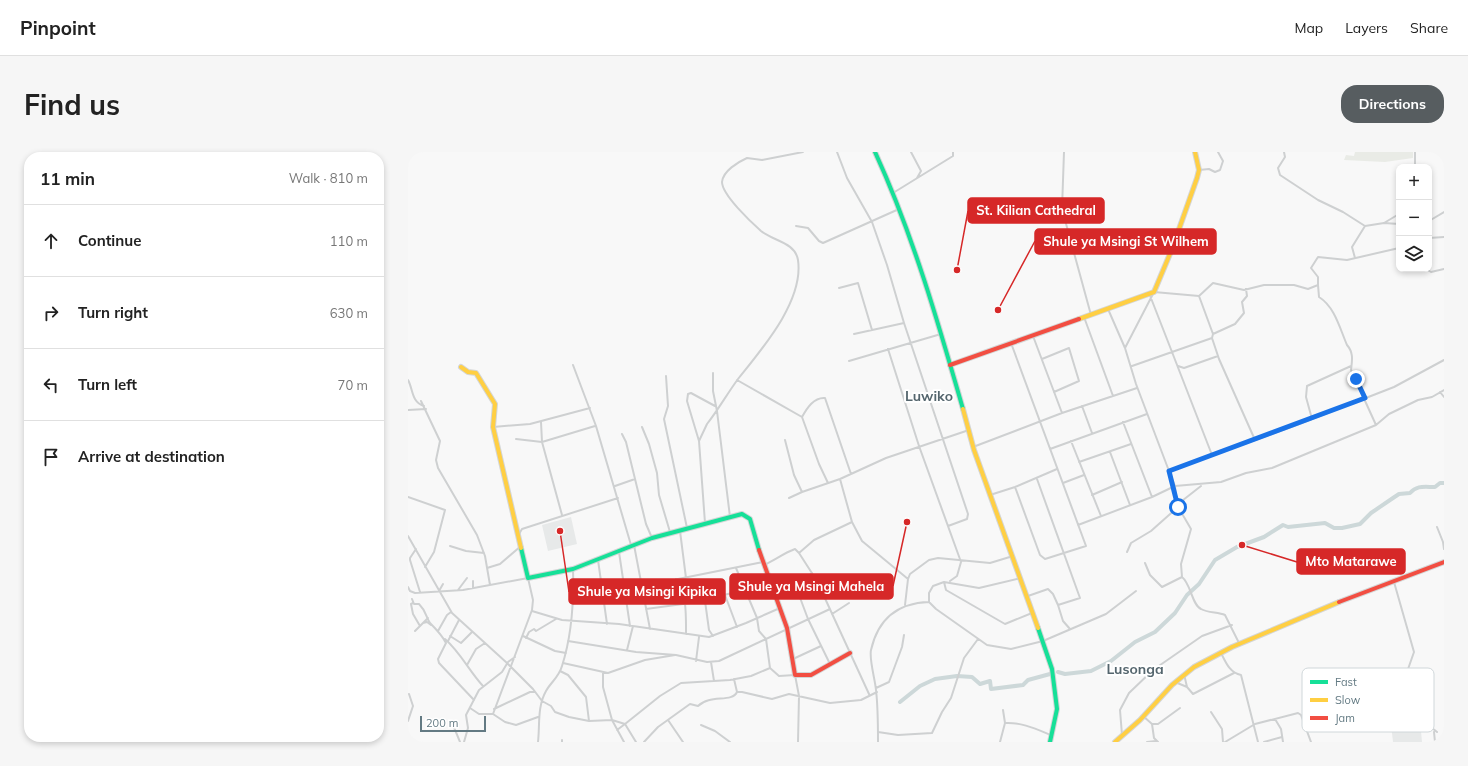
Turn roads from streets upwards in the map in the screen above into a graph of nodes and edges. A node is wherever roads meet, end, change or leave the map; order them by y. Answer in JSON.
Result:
{"nodes":[{"id":1,"x":803,"y":152,"type":"edge"},
{"id":2,"x":837,"y":152,"type":"edge"},
{"id":3,"x":875,"y":152,"type":"edge"},
{"id":4,"x":911,"y":152,"type":"edge"},
{"id":5,"x":954,"y":152,"type":"edge"},
{"id":6,"x":1064,"y":152,"type":"edge"},
{"id":7,"x":1196,"y":152,"type":"edge"},
{"id":8,"x":1218,"y":152,"type":"edge"},
{"id":9,"x":1284,"y":152,"type":"edge"},
{"id":10,"x":1415,"y":152,"type":"edge"},
{"id":11,"x":1415,"y":164,"type":"edge"},
{"id":12,"x":1199,"y":170,"type":"junction"},
{"id":13,"x":916,"y":179,"type":"junction"},
{"id":14,"x":893,"y":193,"type":"junction"},
{"id":15,"x":900,"y":209,"type":"junction"},
{"id":16,"x":1444,"y":212,"type":"edge"},
{"id":17,"x":1396,"y":216,"type":"edge"},
{"id":18,"x":1432,"y":219,"type":"edge"},
{"id":19,"x":872,"y":222,"type":"junction"},
{"id":20,"x":1384,"y":223,"type":"junction"},
{"id":21,"x":1396,"y":224,"type":"edge"},
{"id":22,"x":796,"y":226,"type":"dead end"},
{"id":23,"x":1366,"y":226,"type":"junction"},
{"id":24,"x":1432,"y":238,"type":"edge"},
{"id":25,"x":1444,"y":238,"type":"edge"},
{"id":26,"x":1396,"y":249,"type":"edge"},
{"id":27,"x":1354,"y":258,"type":"junction"},
{"id":28,"x":1444,"y":269,"type":"edge"},
{"id":29,"x":1432,"y":272,"type":"edge"},
{"id":30,"x":1318,"y":285,"type":"junction"},
{"id":31,"x":839,"y":288,"type":"dead end"},
{"id":32,"x":1246,"y":289,"type":"junction"},
{"id":33,"x":1151,"y":294,"type":"junction"},
{"id":34,"x":1199,"y":296,"type":"junction"},
{"id":35,"x":1108,"y":309,"type":"junction"},
{"id":36,"x":1091,"y":314,"type":"junction"},
{"id":37,"x":1084,"y":317,"type":"junction"},
{"id":38,"x":904,"y":323,"type":"junction"},
{"id":39,"x":872,"y":330,"type":"junction"},
{"id":40,"x":854,"y":334,"type":"dead end"},
{"id":41,"x":941,"y":334,"type":"junction"},
{"id":42,"x":1213,"y":334,"type":"junction"},
{"id":43,"x":1033,"y":336,"type":"junction"},
{"id":44,"x":1212,"y":338,"type":"junction"},
{"id":45,"x":911,"y":343,"type":"junction"},
{"id":46,"x":1011,"y":344,"type":"junction"},
{"id":47,"x":1125,"y":348,"type":"junction"},
{"id":48,"x":888,"y":349,"type":"junction"},
{"id":49,"x":1172,"y":352,"type":"junction"},
{"id":50,"x":1218,"y":356,"type":"junction"},
{"id":51,"x":1042,"y":359,"type":"junction"},
{"id":52,"x":1444,"y":360,"type":"edge"},
{"id":53,"x":849,"y":361,"type":"dead end"},
{"id":54,"x":573,"y":365,"type":"dead end"},
{"id":55,"x":950,"y":365,"type":"junction"},
{"id":56,"x":1132,"y":366,"type":"junction"},
{"id":57,"x":1178,"y":366,"type":"junction"},
{"id":58,"x":1352,"y":366,"type":"junction"},
{"id":59,"x":461,"y":367,"type":"dead end"},
{"id":60,"x":713,"y":372,"type":"dead end"},
{"id":61,"x":666,"y":376,"type":"dead end"},
{"id":62,"x":408,"y":380,"type":"edge"},
{"id":63,"x":737,"y":380,"type":"junction"},
{"id":64,"x":1137,"y":388,"type":"junction"},
{"id":65,"x":1444,"y":390,"type":"edge"},
{"id":66,"x":1054,"y":392,"type":"junction"},
{"id":67,"x":1440,"y":392,"type":"junction"},
{"id":68,"x":1114,"y":396,"type":"junction"},
{"id":69,"x":1444,"y":397,"type":"edge"},
{"id":70,"x":1365,"y":398,"type":"junction"},
{"id":71,"x":421,"y":401,"type":"dead end"},
{"id":72,"x":424,"y":406,"type":"junction"},
{"id":73,"x":1082,"y":406,"type":"junction"},
{"id":74,"x":716,"y":407,"type":"junction"},
{"id":75,"x":590,"y":408,"type":"junction"},
{"id":76,"x":408,"y":410,"type":"edge"},
{"id":77,"x":426,"y":410,"type":"junction"},
{"id":78,"x":717,"y":411,"type":"junction"},
{"id":79,"x":1062,"y":413,"type":"junction"},
{"id":80,"x":1147,"y":414,"type":"junction"},
{"id":81,"x":802,"y":417,"type":"junction"},
{"id":82,"x":1312,"y":419,"type":"junction"},
{"id":83,"x":541,"y":422,"type":"junction"},
{"id":84,"x":1040,"y":422,"type":"junction"},
{"id":85,"x":1123,"y":422,"type":"junction"},
{"id":86,"x":1376,"y":425,"type":"junction"},
{"id":87,"x":596,"y":426,"type":"junction"},
{"id":88,"x":493,"y":427,"type":"junction"},
{"id":89,"x":642,"y":427,"type":"dead end"},
{"id":90,"x":969,"y":430,"type":"junction"},
{"id":91,"x":622,"y":434,"type":"dead end"},
{"id":92,"x":1092,"y":434,"type":"junction"},
{"id":93,"x":516,"y":439,"type":"dead end"},
{"id":94,"x":942,"y":439,"type":"junction"},
{"id":95,"x":785,"y":440,"type":"dead end"},
{"id":96,"x":1255,"y":440,"type":"junction"},
{"id":97,"x":699,"y":441,"type":"junction"},
{"id":98,"x":1071,"y":441,"type":"junction"},
{"id":99,"x":542,"y":442,"type":"junction"},
{"id":100,"x":1132,"y":444,"type":"junction"},
{"id":101,"x":919,"y":446,"type":"junction"},
{"id":102,"x":973,"y":447,"type":"junction"},
{"id":103,"x":1050,"y":449,"type":"junction"},
{"id":104,"x":1110,"y":452,"type":"junction"},
{"id":105,"x":1212,"y":455,"type":"junction"},
{"id":106,"x":1079,"y":462,"type":"junction"},
{"id":107,"x":1057,"y":469,"type":"junction"},
{"id":108,"x":1169,"y":471,"type":"junction"},
{"id":109,"x":851,"y":474,"type":"junction"},
{"id":110,"x":1084,"y":475,"type":"junction"},
{"id":111,"x":635,"y":479,"type":"junction"},
{"id":112,"x":840,"y":479,"type":"junction"},
{"id":113,"x":1037,"y":479,"type":"junction"},
{"id":114,"x":1122,"y":482,"type":"junction"},
{"id":115,"x":828,"y":483,"type":"junction"},
{"id":116,"x":1062,"y":483,"type":"junction"},
{"id":117,"x":1202,"y":485,"type":"junction"},
{"id":118,"x":615,"y":486,"type":"junction"},
{"id":119,"x":1175,"y":486,"type":"junction"},
{"id":120,"x":1015,"y":487,"type":"junction"},
{"id":121,"x":802,"y":492,"type":"junction"},
{"id":122,"x":990,"y":495,"type":"junction"},
{"id":123,"x":1092,"y":495,"type":"junction"},
{"id":124,"x":1152,"y":497,"type":"junction"},
{"id":125,"x":408,"y":498,"type":"edge"},
{"id":126,"x":618,"y":498,"type":"junction"},
{"id":127,"x":789,"y":498,"type":"dead end"},
{"id":128,"x":1131,"y":505,"type":"junction"},
{"id":129,"x":1178,"y":506,"type":"junction"},
{"id":130,"x":562,"y":515,"type":"junction"},
{"id":131,"x":1101,"y":516,"type":"junction"},
{"id":132,"x":730,"y":517,"type":"junction"},
{"id":133,"x":852,"y":522,"type":"junction"},
{"id":134,"x":705,"y":523,"type":"junction"},
{"id":135,"x":1078,"y":525,"type":"junction"},
{"id":136,"x":948,"y":526,"type":"junction"},
{"id":137,"x":1437,"y":527,"type":"dead end"},
{"id":138,"x":687,"y":528,"type":"junction"},
{"id":139,"x":680,"y":530,"type":"junction"},
{"id":140,"x":670,"y":532,"type":"junction"},
{"id":141,"x":518,"y":534,"type":"junction"},
{"id":142,"x":408,"y":536,"type":"edge"},
{"id":143,"x":652,"y":538,"type":"junction"},
{"id":144,"x":450,"y":546,"type":"dead end"},
{"id":145,"x":521,"y":546,"type":"junction"},
{"id":146,"x":633,"y":546,"type":"junction"},
{"id":147,"x":416,"y":549,"type":"junction"},
{"id":148,"x":1444,"y":549,"type":"edge"},
{"id":149,"x":619,"y":552,"type":"junction"},
{"id":150,"x":1127,"y":552,"type":"dead end"},
{"id":151,"x":484,"y":553,"type":"junction"},
{"id":152,"x":799,"y":553,"type":"junction"},
{"id":153,"x":1065,"y":553,"type":"junction"},
{"id":154,"x":1013,"y":556,"type":"junction"},
{"id":155,"x":598,"y":560,"type":"junction"},
{"id":156,"x":962,"y":562,"type":"junction"},
{"id":157,"x":1145,"y":562,"type":"dead end"},
{"id":158,"x":1444,"y":562,"type":"edge"},
{"id":159,"x":764,"y":564,"type":"junction"},
{"id":160,"x":425,"y":567,"type":"junction"},
{"id":161,"x":487,"y":568,"type":"junction"},
{"id":162,"x":736,"y":568,"type":"junction"},
{"id":163,"x":572,"y":570,"type":"junction"},
{"id":164,"x":812,"y":573,"type":"junction"},
{"id":165,"x":1182,"y":576,"type":"junction"},
{"id":166,"x":467,"y":578,"type":"dead end"},
{"id":167,"x":528,"y":578,"type":"junction"},
{"id":168,"x":686,"y":578,"type":"junction"},
{"id":169,"x":1020,"y":578,"type":"junction"},
{"id":170,"x":676,"y":579,"type":"junction"},
{"id":171,"x":908,"y":579,"type":"junction"},
{"id":172,"x":1393,"y":580,"type":"junction"},
{"id":173,"x":473,"y":581,"type":"dead end"},
{"id":174,"x":944,"y":582,"type":"junction"},
{"id":175,"x":949,"y":582,"type":"junction"},
{"id":176,"x":641,"y":583,"type":"junction"},
{"id":177,"x":443,"y":584,"type":"dead end"},
{"id":178,"x":625,"y":584,"type":"junction"},
{"id":179,"x":490,"y":585,"type":"junction"},
{"id":180,"x":408,"y":587,"type":"edge"},
{"id":181,"x":796,"y":587,"type":"junction"},
{"id":182,"x":828,"y":587,"type":"dead end"},
{"id":183,"x":473,"y":588,"type":"junction"},
{"id":184,"x":746,"y":589,"type":"junction"},
{"id":185,"x":457,"y":590,"type":"junction"},
{"id":186,"x":439,"y":591,"type":"junction"},
{"id":187,"x":420,"y":592,"type":"junction"},
{"id":188,"x":774,"y":592,"type":"junction"},
{"id":189,"x":822,"y":592,"type":"junction"},
{"id":190,"x":1136,"y":592,"type":"dead end"},
{"id":191,"x":414,"y":593,"type":"junction"},
{"id":192,"x":725,"y":595,"type":"junction"},
{"id":193,"x":1026,"y":597,"type":"junction"},
{"id":194,"x":705,"y":601,"type":"junction"},
{"id":195,"x":929,"y":602,"type":"junction"},
{"id":196,"x":849,"y":603,"type":"dead end"},
{"id":197,"x":413,"y":604,"type":"junction"},
{"id":198,"x":685,"y":604,"type":"junction"},
{"id":199,"x":408,"y":605,"type":"edge"},
{"id":200,"x":905,"y":605,"type":"junction"},
{"id":201,"x":1058,"y":605,"type":"junction"},
{"id":202,"x":780,"y":608,"type":"junction"},
{"id":203,"x":646,"y":609,"type":"junction"},
{"id":204,"x":830,"y":610,"type":"junction"},
{"id":205,"x":532,"y":611,"type":"junction"},
{"id":206,"x":451,"y":612,"type":"junction"},
{"id":207,"x":1032,"y":613,"type":"junction"},
{"id":208,"x":832,"y":614,"type":"junction"},
{"id":209,"x":428,"y":618,"type":"junction"},
{"id":210,"x":757,"y":618,"type":"junction"},
{"id":211,"x":557,"y":619,"type":"junction"},
{"id":212,"x":808,"y":619,"type":"junction"},
{"id":213,"x":459,"y":620,"type":"junction"},
{"id":214,"x":572,"y":620,"type":"junction"},
{"id":215,"x":423,"y":623,"type":"junction"},
{"id":216,"x":607,"y":624,"type":"junction"},
{"id":217,"x":432,"y":625,"type":"junction"},
{"id":218,"x":1232,"y":625,"type":"junction"},
{"id":219,"x":420,"y":626,"type":"junction"},
{"id":220,"x":631,"y":626,"type":"junction"},
{"id":221,"x":737,"y":627,"type":"junction"},
{"id":222,"x":787,"y":628,"type":"junction"},
{"id":223,"x":650,"y":629,"type":"junction"},
{"id":224,"x":1070,"y":629,"type":"junction"},
{"id":225,"x":415,"y":631,"type":"dead end"},
{"id":226,"x":438,"y":631,"type":"junction"},
{"id":227,"x":472,"y":632,"type":"junction"},
{"id":228,"x":686,"y":634,"type":"junction"},
{"id":229,"x":904,"y":635,"type":"dead end"},
{"id":230,"x":450,"y":636,"type":"junction"},
{"id":231,"x":523,"y":636,"type":"junction"},
{"id":232,"x":713,"y":636,"type":"junction"},
{"id":233,"x":699,"y":637,"type":"junction"},
{"id":234,"x":444,"y":638,"type":"junction"},
{"id":235,"x":526,"y":638,"type":"junction"},
{"id":236,"x":979,"y":638,"type":"junction"},
{"id":237,"x":766,"y":639,"type":"junction"},
{"id":238,"x":448,"y":641,"type":"junction"},
{"id":239,"x":568,"y":641,"type":"junction"},
{"id":240,"x":1043,"y":641,"type":"junction"},
{"id":241,"x":485,"y":643,"type":"junction"},
{"id":242,"x":1240,"y":645,"type":"junction"},
{"id":243,"x":821,"y":646,"type":"junction"},
{"id":244,"x":627,"y":650,"type":"junction"},
{"id":245,"x":566,"y":653,"type":"junction"},
{"id":246,"x":850,"y":653,"type":"junction"},
{"id":247,"x":1221,"y":653,"type":"junction"},
{"id":248,"x":676,"y":655,"type":"junction"},
{"id":249,"x":516,"y":656,"type":"junction"},
{"id":250,"x":793,"y":659,"type":"junction"},
{"id":251,"x":696,"y":661,"type":"junction"},
{"id":252,"x":711,"y":662,"type":"junction"},
{"id":253,"x":507,"y":663,"type":"junction"},
{"id":254,"x":563,"y":663,"type":"junction"},
{"id":255,"x":830,"y":664,"type":"junction"},
{"id":256,"x":467,"y":665,"type":"junction"},
{"id":257,"x":511,"y":667,"type":"junction"},
{"id":258,"x":770,"y":668,"type":"junction"},
{"id":259,"x":1408,"y":668,"type":"edge"},
{"id":260,"x":560,"y":671,"type":"junction"},
{"id":261,"x":604,"y":672,"type":"junction"},
{"id":262,"x":1234,"y":673,"type":"junction"},
{"id":263,"x":1184,"y":674,"type":"junction"},
{"id":264,"x":795,"y":675,"type":"junction"},
{"id":265,"x":734,"y":679,"type":"junction"},
{"id":266,"x":714,"y":681,"type":"junction"},
{"id":267,"x":1174,"y":682,"type":"junction"},
{"id":268,"x":483,"y":686,"type":"junction"},
{"id":269,"x":1187,"y":687,"type":"junction"},
{"id":270,"x":876,"y":688,"type":"junction"},
{"id":271,"x":535,"y":692,"type":"junction"},
{"id":272,"x":737,"y":692,"type":"junction"},
{"id":273,"x":877,"y":692,"type":"junction"},
{"id":274,"x":409,"y":694,"type":"dead end"},
{"id":275,"x":869,"y":694,"type":"junction"},
{"id":276,"x":799,"y":696,"type":"junction"},
{"id":277,"x":474,"y":700,"type":"junction"},
{"id":278,"x":542,"y":701,"type":"junction"},
{"id":279,"x":470,"y":708,"type":"junction"},
{"id":280,"x":1180,"y":708,"type":"dead end"},
{"id":281,"x":493,"y":710,"type":"junction"},
{"id":282,"x":1003,"y":710,"type":"dead end"},
{"id":283,"x":1211,"y":712,"type":"dead end"},
{"id":284,"x":493,"y":714,"type":"junction"},
{"id":285,"x":1143,"y":716,"type":"junction"},
{"id":286,"x":538,"y":717,"type":"junction"},
{"id":287,"x":1275,"y":718,"type":"junction"},
{"id":288,"x":1302,"y":718,"type":"edge"},
{"id":289,"x":612,"y":720,"type":"junction"},
{"id":290,"x":668,"y":720,"type":"junction"},
{"id":291,"x":408,"y":721,"type":"edge"},
{"id":292,"x":589,"y":721,"type":"junction"},
{"id":293,"x":1005,"y":723,"type":"junction"},
{"id":294,"x":625,"y":724,"type":"junction"},
{"id":295,"x":1152,"y":724,"type":"junction"},
{"id":296,"x":1254,"y":724,"type":"junction"},
{"id":297,"x":452,"y":725,"type":"dead end"},
{"id":298,"x":701,"y":725,"type":"dead end"},
{"id":299,"x":1434,"y":729,"type":"edge"},
{"id":300,"x":617,"y":730,"type":"junction"},
{"id":301,"x":878,"y":732,"type":"junction"},
{"id":302,"x":1307,"y":732,"type":"edge"},
{"id":303,"x":1434,"y":732,"type":"dead end"},
{"id":304,"x":1438,"y":732,"type":"dead end"},
{"id":305,"x":1122,"y":735,"type":"junction"},
{"id":306,"x":1052,"y":736,"type":"junction"},
{"id":307,"x":1282,"y":737,"type":"junction"},
{"id":308,"x":1157,"y":741,"type":"edge"},
{"id":309,"x":460,"y":742,"type":"edge"},
{"id":310,"x":464,"y":742,"type":"edge"},
{"id":311,"x":538,"y":742,"type":"edge"},
{"id":312,"x":624,"y":742,"type":"edge"},
{"id":313,"x":636,"y":742,"type":"edge"},
{"id":314,"x":644,"y":742,"type":"edge"},
{"id":315,"x":683,"y":742,"type":"edge"},
{"id":316,"x":730,"y":742,"type":"edge"},
{"id":317,"x":798,"y":742,"type":"edge"},
{"id":318,"x":878,"y":742,"type":"edge"},
{"id":319,"x":1000,"y":742,"type":"edge"},
{"id":320,"x":1050,"y":742,"type":"edge"},
{"id":321,"x":1115,"y":742,"type":"edge"},
{"id":322,"x":1147,"y":742,"type":"edge"},
{"id":323,"x":1224,"y":742,"type":"edge"},
{"id":324,"x":1258,"y":742,"type":"edge"},
{"id":325,"x":1264,"y":742,"type":"edge"},
{"id":326,"x":1283,"y":742,"type":"edge"},
{"id":327,"x":1311,"y":742,"type":"edge"},
{"id":328,"x":1435,"y":742,"type":"edge"}],
"edges":[{"from":1,"to":63,"type":"street"},
{"from":2,"to":19,"type":"street"},
{"from":3,"to":14,"type":"street"},
{"from":4,"to":13,"type":"street"},
{"from":5,"to":13,"type":"street"},
{"from":6,"to":36,"type":"street"},
{"from":7,"to":12,"type":"street"},
{"from":8,"to":12,"type":"street"},
{"from":9,"to":23,"type":"street"},
{"from":10,"to":11,"type":"street"},
{"from":12,"to":33,"type":"street"},
{"from":13,"to":14,"type":"street"},
{"from":14,"to":15,"type":"street"},
{"from":15,"to":19,"type":"street"},
{"from":15,"to":41,"type":"street"},
{"from":16,"to":18,"type":"street"},
{"from":17,"to":20,"type":"street"},
{"from":19,"to":22,"type":"street"},
{"from":19,"to":38,"type":"street"},
{"from":20,"to":21,"type":"street"},
{"from":20,"to":23,"type":"street"},
{"from":23,"to":27,"type":"street"},
{"from":24,"to":25,"type":"street"},
{"from":26,"to":27,"type":"street"},
{"from":27,"to":30,"type":"street"},
{"from":28,"to":29,"type":"street"},
{"from":30,"to":32,"type":"street"},
{"from":30,"to":58,"type":"street"},
{"from":31,"to":39,"type":"street"},
{"from":32,"to":34,"type":"street"},
{"from":32,"to":42,"type":"street"},
{"from":33,"to":34,"type":"street"},
{"from":33,"to":35,"type":"street"},
{"from":33,"to":47,"type":"street"},
{"from":33,"to":49,"type":"street"},
{"from":34,"to":42,"type":"street"},
{"from":35,"to":36,"type":"street"},
{"from":35,"to":47,"type":"street"},
{"from":36,"to":37,"type":"street"},
{"from":37,"to":43,"type":"street"},
{"from":37,"to":68,"type":"street"},
{"from":38,"to":39,"type":"street"},
{"from":38,"to":45,"type":"street"},
{"from":39,"to":40,"type":"street"},
{"from":41,"to":45,"type":"street"},
{"from":41,"to":55,"type":"street"},
{"from":42,"to":44,"type":"street"},
{"from":43,"to":46,"type":"street"},
{"from":43,"to":51,"type":"street"},
{"from":44,"to":49,"type":"street"},
{"from":44,"to":50,"type":"street"},
{"from":45,"to":48,"type":"street"},
{"from":45,"to":94,"type":"street"},
{"from":46,"to":55,"type":"street"},
{"from":46,"to":84,"type":"street"},
{"from":47,"to":56,"type":"street"},
{"from":48,"to":53,"type":"street"},
{"from":48,"to":101,"type":"street"},
{"from":49,"to":56,"type":"street"},
{"from":49,"to":57,"type":"street"},
{"from":50,"to":57,"type":"street"},
{"from":50,"to":96,"type":"street"},
{"from":51,"to":66,"type":"street"},
{"from":51,"to":66,"type":"street"},
{"from":52,"to":70,"type":"street"},
{"from":54,"to":75,"type":"street"},
{"from":55,"to":90,"type":"street"},
{"from":56,"to":64,"type":"street"},
{"from":57,"to":105,"type":"street"},
{"from":58,"to":70,"type":"street"},
{"from":58,"to":82,"type":"street"},
{"from":59,"to":88,"type":"street"},
{"from":60,"to":74,"type":"street"},
{"from":61,"to":138,"type":"street"},
{"from":62,"to":72,"type":"street"},
{"from":63,"to":78,"type":"street"},
{"from":63,"to":81,"type":"street"},
{"from":64,"to":68,"type":"street"},
{"from":64,"to":80,"type":"street"},
{"from":65,"to":67,"type":"street"},
{"from":66,"to":79,"type":"street"},
{"from":67,"to":69,"type":"street"},
{"from":67,"to":86,"type":"street"},
{"from":68,"to":73,"type":"street"},
{"from":70,"to":82,"type":"street"},
{"from":70,"to":86,"type":"street"},
{"from":71,"to":72,"type":"street"},
{"from":72,"to":77,"type":"street"},
{"from":73,"to":79,"type":"street"},
{"from":73,"to":92,"type":"street"},
{"from":74,"to":78,"type":"street"},
{"from":74,"to":97,"type":"street"},
{"from":75,"to":83,"type":"street"},
{"from":75,"to":87,"type":"street"},
{"from":76,"to":77,"type":"street"},
{"from":77,"to":151,"type":"street"},
{"from":78,"to":97,"type":"street"},
{"from":78,"to":132,"type":"street"},
{"from":79,"to":84,"type":"street"},
{"from":80,"to":85,"type":"street"},
{"from":80,"to":108,"type":"street"},
{"from":81,"to":109,"type":"street"},
{"from":81,"to":115,"type":"street"},
{"from":82,"to":96,"type":"street"},
{"from":83,"to":88,"type":"street"},
{"from":83,"to":99,"type":"street"},
{"from":84,"to":102,"type":"street"},
{"from":84,"to":103,"type":"street"},
{"from":85,"to":92,"type":"street"},
{"from":85,"to":100,"type":"street"},
{"from":86,"to":117,"type":"street"},
{"from":87,"to":99,"type":"street"},
{"from":87,"to":118,"type":"street"},
{"from":88,"to":141,"type":"street"},
{"from":89,"to":140,"type":"street"},
{"from":90,"to":94,"type":"street"},
{"from":90,"to":102,"type":"street"},
{"from":91,"to":111,"type":"street"},
{"from":92,"to":98,"type":"street"},
{"from":93,"to":99,"type":"street"},
{"from":94,"to":101,"type":"street"},
{"from":94,"to":136,"type":"street"},
{"from":95,"to":121,"type":"street"},
{"from":96,"to":105,"type":"street"},
{"from":97,"to":134,"type":"street"},
{"from":98,"to":103,"type":"street"},
{"from":98,"to":106,"type":"street"},
{"from":99,"to":130,"type":"street"},
{"from":100,"to":104,"type":"street"},
{"from":100,"to":124,"type":"street"},
{"from":101,"to":109,"type":"street"},
{"from":101,"to":136,"type":"street"},
{"from":102,"to":122,"type":"street"},
{"from":103,"to":107,"type":"street"},
{"from":104,"to":106,"type":"street"},
{"from":104,"to":114,"type":"street"},
{"from":105,"to":108,"type":"street"},
{"from":106,"to":110,"type":"street"},
{"from":107,"to":113,"type":"street"},
{"from":107,"to":116,"type":"street"},
{"from":108,"to":119,"type":"street"},
{"from":109,"to":112,"type":"street"},
{"from":110,"to":116,"type":"street"},
{"from":110,"to":123,"type":"street"},
{"from":111,"to":118,"type":"street"},
{"from":111,"to":143,"type":"street"},
{"from":112,"to":115,"type":"street"},
{"from":112,"to":133,"type":"street"},
{"from":113,"to":120,"type":"street"},
{"from":113,"to":153,"type":"street"},
{"from":114,"to":123,"type":"street"},
{"from":114,"to":128,"type":"street"},
{"from":115,"to":121,"type":"street"},
{"from":116,"to":135,"type":"street"},
{"from":117,"to":119,"type":"street"},
{"from":117,"to":129,"type":"street"},
{"from":118,"to":126,"type":"street"},
{"from":119,"to":124,"type":"street"},
{"from":119,"to":129,"type":"street"},
{"from":120,"to":122,"type":"street"},
{"from":120,"to":153,"type":"street"},
{"from":121,"to":127,"type":"street"},
{"from":122,"to":154,"type":"street"},
{"from":123,"to":131,"type":"street"},
{"from":124,"to":128,"type":"street"},
{"from":125,"to":160,"type":"street"},
{"from":126,"to":130,"type":"street"},
{"from":126,"to":146,"type":"street"},
{"from":128,"to":131,"type":"street"},
{"from":129,"to":150,"type":"street"},
{"from":129,"to":165,"type":"street"},
{"from":130,"to":141,"type":"street"},
{"from":131,"to":135,"type":"street"},
{"from":132,"to":134,"type":"street"},
{"from":132,"to":159,"type":"street"},
{"from":133,"to":152,"type":"street"},
{"from":133,"to":171,"type":"street"},
{"from":134,"to":138,"type":"street"},
{"from":135,"to":153,"type":"street"},
{"from":136,"to":156,"type":"street"},
{"from":137,"to":148,"type":"street"},
{"from":138,"to":139,"type":"street"},
{"from":139,"to":140,"type":"street"},
{"from":139,"to":168,"type":"street"},
{"from":140,"to":143,"type":"street"},
{"from":141,"to":145,"type":"street"},
{"from":142,"to":147,"type":"street"},
{"from":143,"to":146,"type":"street"},
{"from":144,"to":151,"type":"street"},
{"from":145,"to":161,"type":"street"},
{"from":145,"to":167,"type":"street"},
{"from":146,"to":149,"type":"street"},
{"from":146,"to":176,"type":"street"},
{"from":147,"to":160,"type":"street"},
{"from":147,"to":187,"type":"street"},
{"from":149,"to":155,"type":"street"},
{"from":149,"to":178,"type":"street"},
{"from":151,"to":161,"type":"street"},
{"from":152,"to":159,"type":"street"},
{"from":152,"to":164,"type":"street"},
{"from":153,"to":201,"type":"street"},
{"from":154,"to":156,"type":"street"},
{"from":154,"to":169,"type":"street"},
{"from":155,"to":163,"type":"street"},
{"from":155,"to":216,"type":"street"},
{"from":156,"to":171,"type":"street"},
{"from":156,"to":175,"type":"street"},
{"from":157,"to":165,"type":"street"},
{"from":158,"to":172,"type":"street"},
{"from":159,"to":162,"type":"street"},
{"from":159,"to":188,"type":"street"},
{"from":160,"to":186,"type":"street"},
{"from":161,"to":179,"type":"street"},
{"from":162,"to":168,"type":"street"},
{"from":162,"to":184,"type":"street"},
{"from":163,"to":167,"type":"street"},
{"from":163,"to":214,"type":"street"},
{"from":164,"to":181,"type":"street"},
{"from":164,"to":189,"type":"street"},
{"from":165,"to":218,"type":"street"},
{"from":166,"to":185,"type":"street"},
{"from":167,"to":179,"type":"street"},
{"from":167,"to":205,"type":"street"},
{"from":168,"to":170,"type":"street"},
{"from":169,"to":175,"type":"street"},
{"from":169,"to":193,"type":"street"},
{"from":170,"to":176,"type":"street"},
{"from":170,"to":198,"type":"street"},
{"from":171,"to":200,"type":"street"},
{"from":172,"to":242,"type":"street"},
{"from":172,"to":259,"type":"street"},
{"from":173,"to":183,"type":"street"},
{"from":174,"to":175,"type":"street"},
{"from":174,"to":195,"type":"street"},
{"from":174,"to":207,"type":"street"},
{"from":176,"to":178,"type":"street"},
{"from":176,"to":203,"type":"street"},
{"from":177,"to":186,"type":"street"},
{"from":178,"to":220,"type":"street"},
{"from":179,"to":183,"type":"street"},
{"from":180,"to":191,"type":"street"},
{"from":181,"to":188,"type":"street"},
{"from":181,"to":212,"type":"street"},
{"from":182,"to":189,"type":"street"},
{"from":183,"to":185,"type":"street"},
{"from":184,"to":192,"type":"street"},
{"from":184,"to":210,"type":"street"},
{"from":185,"to":186,"type":"street"},
{"from":186,"to":187,"type":"street"},
{"from":186,"to":206,"type":"street"},
{"from":187,"to":191,"type":"street"},
{"from":188,"to":202,"type":"street"},
{"from":189,"to":204,"type":"street"},
{"from":190,"to":224,"type":"street"},
{"from":191,"to":197,"type":"street"},
{"from":192,"to":194,"type":"street"},
{"from":192,"to":221,"type":"street"},
{"from":193,"to":201,"type":"street"},
{"from":193,"to":207,"type":"street"},
{"from":194,"to":198,"type":"street"},
{"from":194,"to":232,"type":"street"},
{"from":195,"to":200,"type":"street"},
{"from":195,"to":236,"type":"street"},
{"from":196,"to":208,"type":"street"},
{"from":197,"to":199,"type":"street"},
{"from":197,"to":209,"type":"street"},
{"from":197,"to":219,"type":"street"},
{"from":198,"to":203,"type":"street"},
{"from":198,"to":228,"type":"street"},
{"from":200,"to":270,"type":"street"},
{"from":201,"to":224,"type":"street"},
{"from":202,"to":210,"type":"street"},
{"from":202,"to":222,"type":"street"},
{"from":203,"to":223,"type":"street"},
{"from":204,"to":208,"type":"street"},
{"from":204,"to":212,"type":"street"},
{"from":205,"to":211,"type":"street"},
{"from":205,"to":231,"type":"street"},
{"from":206,"to":213,"type":"street"},
{"from":206,"to":226,"type":"street"},
{"from":207,"to":240,"type":"street"},
{"from":208,"to":246,"type":"street"},
{"from":209,"to":215,"type":"street"},
{"from":209,"to":217,"type":"street"},
{"from":210,"to":221,"type":"street"},
{"from":210,"to":237,"type":"street"},
{"from":211,"to":214,"type":"street"},
{"from":211,"to":235,"type":"street"},
{"from":212,"to":222,"type":"street"},
{"from":212,"to":243,"type":"street"},
{"from":213,"to":227,"type":"street"},
{"from":213,"to":230,"type":"street"},
{"from":214,"to":216,"type":"street"},
{"from":214,"to":239,"type":"street"},
{"from":215,"to":217,"type":"street"},
{"from":215,"to":219,"type":"street"},
{"from":216,"to":220,"type":"street"},
{"from":217,"to":226,"type":"street"},
{"from":218,"to":242,"type":"street"},
{"from":218,"to":305,"type":"street"},
{"from":219,"to":225,"type":"street"},
{"from":220,"to":223,"type":"street"},
{"from":220,"to":244,"type":"street"},
{"from":221,"to":232,"type":"street"},
{"from":222,"to":237,"type":"street"},
{"from":222,"to":250,"type":"street"},
{"from":223,"to":228,"type":"street"},
{"from":224,"to":240,"type":"street"},
{"from":226,"to":234,"type":"street"},
{"from":227,"to":230,"type":"street"},
{"from":227,"to":241,"type":"street"},
{"from":228,"to":233,"type":"street"},
{"from":229,"to":270,"type":"street"},
{"from":230,"to":238,"type":"street"},
{"from":231,"to":235,"type":"street"},
{"from":231,"to":249,"type":"street"},
{"from":232,"to":233,"type":"street"},
{"from":233,"to":251,"type":"street"},
{"from":234,"to":238,"type":"street"},
{"from":234,"to":277,"type":"street"},
{"from":235,"to":245,"type":"street"},
{"from":236,"to":240,"type":"street"},
{"from":236,"to":301,"type":"street"},
{"from":237,"to":252,"type":"street"},
{"from":237,"to":258,"type":"street"},
{"from":238,"to":256,"type":"street"},
{"from":239,"to":244,"type":"street"},
{"from":239,"to":245,"type":"street"},
{"from":240,"to":306,"type":"street"},
{"from":241,"to":253,"type":"street"},
{"from":241,"to":256,"type":"street"},
{"from":242,"to":247,"type":"street"},
{"from":243,"to":250,"type":"street"},
{"from":243,"to":255,"type":"street"},
{"from":244,"to":248,"type":"street"},
{"from":245,"to":254,"type":"street"},
{"from":246,"to":255,"type":"street"},
{"from":246,"to":275,"type":"street"},
{"from":247,"to":262,"type":"street"},
{"from":247,"to":263,"type":"street"},
{"from":248,"to":251,"type":"street"},
{"from":248,"to":261,"type":"street"},
{"from":249,"to":253,"type":"street"},
{"from":249,"to":257,"type":"street"},
{"from":250,"to":264,"type":"street"},
{"from":251,"to":252,"type":"street"},
{"from":252,"to":266,"type":"street"},
{"from":253,"to":257,"type":"street"},
{"from":253,"to":268,"type":"street"},
{"from":254,"to":260,"type":"street"},
{"from":254,"to":261,"type":"street"},
{"from":255,"to":264,"type":"street"},
{"from":256,"to":268,"type":"street"},
{"from":257,"to":271,"type":"street"},
{"from":257,"to":281,"type":"street"},
{"from":258,"to":264,"type":"street"},
{"from":258,"to":265,"type":"street"},
{"from":260,"to":278,"type":"street"},
{"from":260,"to":292,"type":"street"},
{"from":261,"to":289,"type":"street"},
{"from":262,"to":269,"type":"street"},
{"from":262,"to":296,"type":"street"},
{"from":263,"to":267,"type":"street"},
{"from":263,"to":269,"type":"street"},
{"from":264,"to":276,"type":"street"},
{"from":265,"to":266,"type":"street"},
{"from":265,"to":272,"type":"street"},
{"from":266,"to":294,"type":"street"},
{"from":267,"to":269,"type":"street"},
{"from":267,"to":285,"type":"street"},
{"from":268,"to":277,"type":"street"},
{"from":270,"to":273,"type":"street"},
{"from":271,"to":278,"type":"street"},
{"from":271,"to":281,"type":"street"},
{"from":272,"to":276,"type":"street"},
{"from":272,"to":290,"type":"street"},
{"from":273,"to":275,"type":"street"},
{"from":273,"to":301,"type":"street"},
{"from":274,"to":291,"type":"street"},
{"from":275,"to":276,"type":"street"},
{"from":276,"to":317,"type":"street"},
{"from":277,"to":279,"type":"street"},
{"from":278,"to":286,"type":"street"},
{"from":278,"to":292,"type":"street"},
{"from":279,"to":284,"type":"street"},
{"from":279,"to":310,"type":"street"},
{"from":280,"to":295,"type":"street"},
{"from":281,"to":284,"type":"street"},
{"from":282,"to":293,"type":"street"},
{"from":283,"to":323,"type":"street"},
{"from":284,"to":286,"type":"street"},
{"from":285,"to":295,"type":"street"},
{"from":285,"to":305,"type":"street"},
{"from":286,"to":311,"type":"street"},
{"from":287,"to":288,"type":"street"},
{"from":287,"to":296,"type":"street"},
{"from":287,"to":307,"type":"street"},
{"from":289,"to":292,"type":"street"},
{"from":289,"to":294,"type":"street"},
{"from":289,"to":300,"type":"street"},
{"from":290,"to":314,"type":"street"},
{"from":290,"to":315,"type":"street"},
{"from":293,"to":306,"type":"street"},
{"from":293,"to":319,"type":"street"},
{"from":294,"to":300,"type":"street"},
{"from":294,"to":313,"type":"street"},
{"from":295,"to":308,"type":"street"},
{"from":296,"to":323,"type":"street"},
{"from":296,"to":324,"type":"street"},
{"from":297,"to":309,"type":"street"},
{"from":298,"to":316,"type":"street"},
{"from":299,"to":304,"type":"street"},
{"from":300,"to":312,"type":"street"},
{"from":301,"to":318,"type":"street"},
{"from":302,"to":327,"type":"street"},
{"from":303,"to":328,"type":"street"},
{"from":305,"to":321,"type":"street"},
{"from":306,"to":320,"type":"street"},
{"from":307,"to":325,"type":"street"},
{"from":307,"to":326,"type":"street"},
{"from":308,"to":322,"type":"street"}]}
